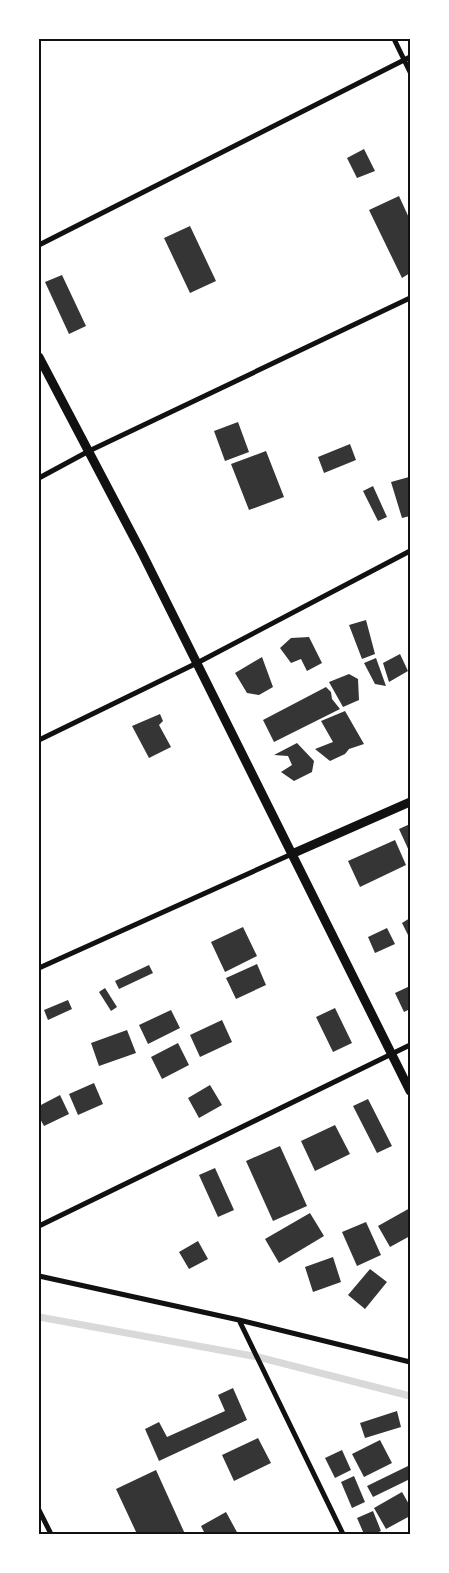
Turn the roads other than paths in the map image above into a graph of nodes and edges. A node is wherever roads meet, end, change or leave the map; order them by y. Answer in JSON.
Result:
{"nodes":[{"id":1,"x":394,"y":39,"type":"edge"},
{"id":2,"x":410,"y":57,"type":"edge"},
{"id":3,"x":404,"y":60,"type":"junction"},
{"id":4,"x":410,"y":72,"type":"edge"},
{"id":5,"x":39,"y":244,"type":"edge"},
{"id":6,"x":410,"y":298,"type":"edge"},
{"id":7,"x":39,"y":357,"type":"edge"},
{"id":8,"x":89,"y":451,"type":"junction"},
{"id":9,"x":39,"y":478,"type":"edge"},
{"id":10,"x":410,"y":551,"type":"edge"},
{"id":11,"x":197,"y":663,"type":"junction"},
{"id":12,"x":39,"y":740,"type":"edge"},
{"id":13,"x":410,"y":802,"type":"edge"},
{"id":14,"x":294,"y":853,"type":"junction"},
{"id":15,"x":39,"y":968,"type":"edge"},
{"id":16,"x":410,"y":1044,"type":"edge"},
{"id":17,"x":392,"y":1054,"type":"junction"},
{"id":18,"x":410,"y":1091,"type":"edge"},
{"id":19,"x":39,"y":1226,"type":"edge"},
{"id":20,"x":39,"y":1276,"type":"edge"},
{"id":21,"x":239,"y":1320,"type":"junction"},
{"id":22,"x":410,"y":1362,"type":"edge"},
{"id":23,"x":39,"y":1510,"type":"edge"},
{"id":24,"x":51,"y":1534,"type":"edge"},
{"id":25,"x":343,"y":1534,"type":"edge"}],
"edges":[{"from":1,"to":3,"type":"street"},
{"from":2,"to":3,"type":"street"},
{"from":3,"to":4,"type":"street"},
{"from":3,"to":5,"type":"street"},
{"from":6,"to":8,"type":"street"},
{"from":7,"to":8,"type":"street"},
{"from":8,"to":9,"type":"street"},
{"from":8,"to":11,"type":"street"},
{"from":10,"to":11,"type":"street"},
{"from":11,"to":12,"type":"street"},
{"from":11,"to":14,"type":"street"},
{"from":13,"to":14,"type":"street"},
{"from":14,"to":15,"type":"street"},
{"from":14,"to":17,"type":"street"},
{"from":16,"to":17,"type":"street"},
{"from":17,"to":18,"type":"street"},
{"from":17,"to":19,"type":"street"},
{"from":20,"to":21,"type":"street"},
{"from":21,"to":22,"type":"street"},
{"from":21,"to":25,"type":"street"},
{"from":23,"to":24,"type":"street"}]}
